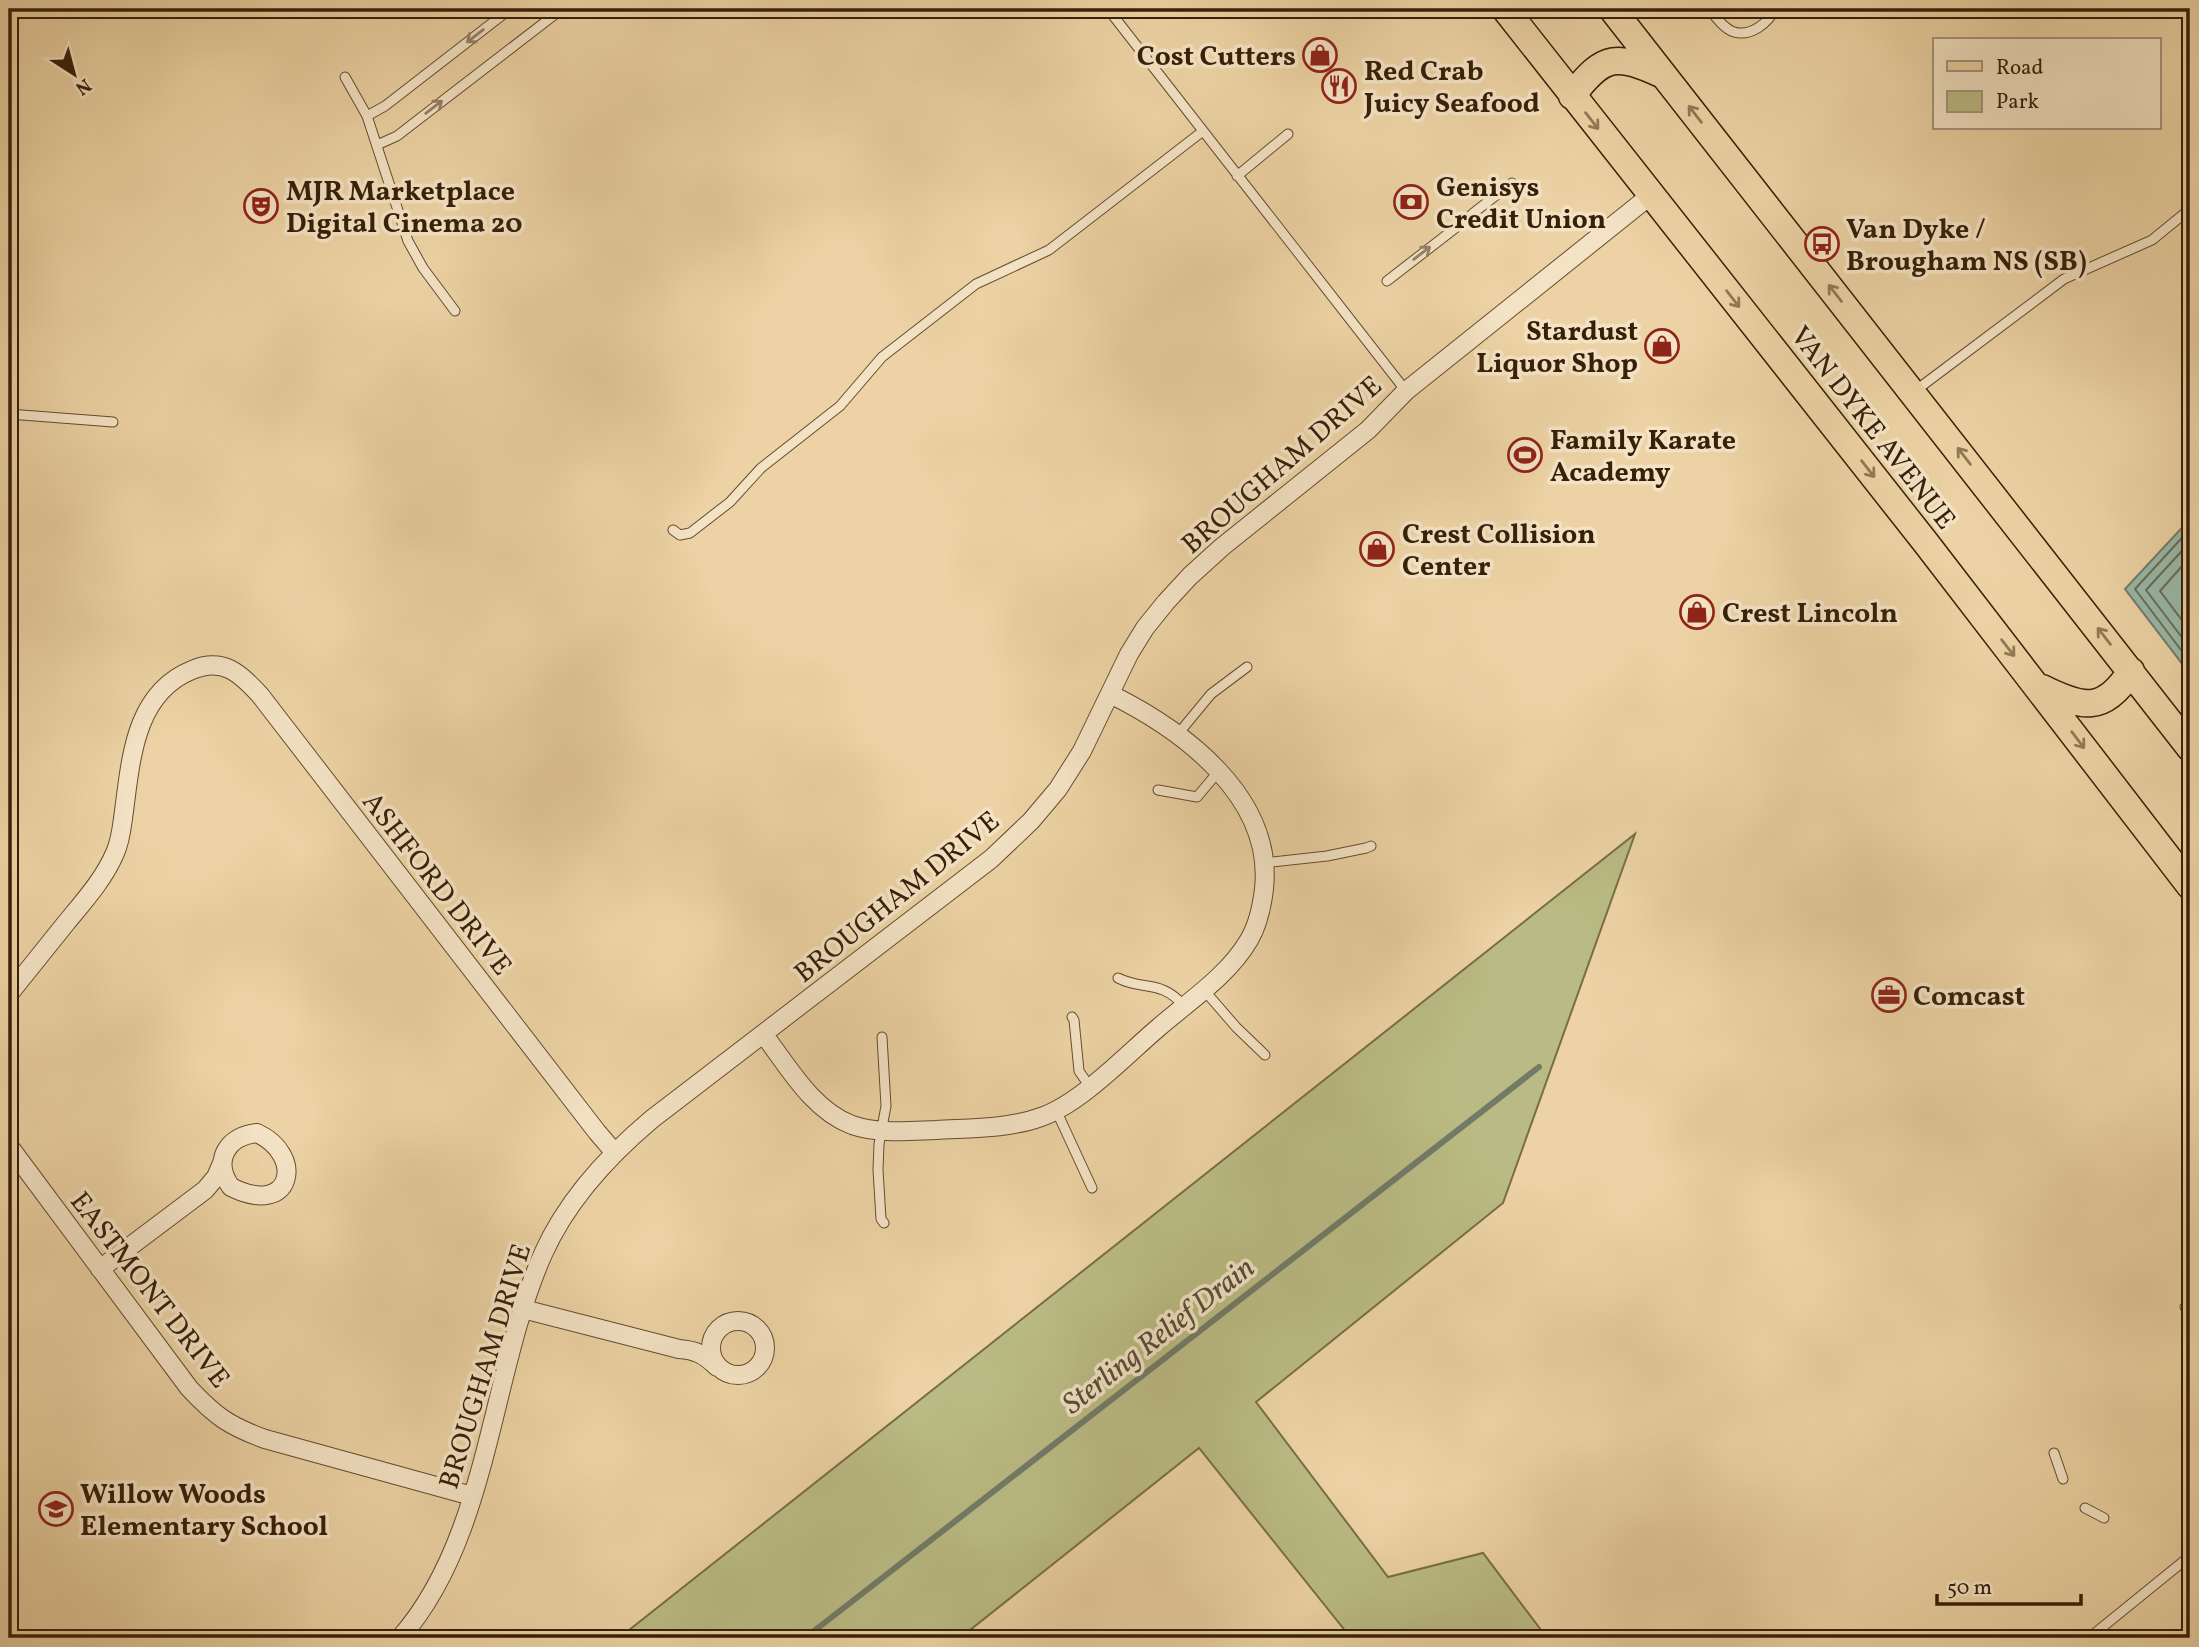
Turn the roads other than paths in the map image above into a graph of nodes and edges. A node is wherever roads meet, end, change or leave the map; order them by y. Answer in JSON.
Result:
{"nodes":[{"id":1,"x":510,"y":9,"type":"edge"},
{"id":2,"x":562,"y":9,"type":"edge"},
{"id":3,"x":1108,"y":9,"type":"edge"},
{"id":4,"x":1505,"y":9,"type":"edge"},
{"id":5,"x":1612,"y":9,"type":"edge"},
{"id":6,"x":1709,"y":9,"type":"edge"},
{"id":7,"x":1775,"y":9,"type":"edge"},
{"id":8,"x":1665,"y":76,"type":"junction"},
{"id":9,"x":345,"y":77,"type":"dead end"},
{"id":10,"x":1572,"y":96,"type":"junction"},
{"id":11,"x":368,"y":116,"type":"junction"},
{"id":12,"x":1203,"y":131,"type":"junction"},
{"id":13,"x":1288,"y":134,"type":"dead end"},
{"id":14,"x":377,"y":145,"type":"junction"},
{"id":15,"x":1237,"y":176,"type":"junction"},
{"id":16,"x":1512,"y":183,"type":"dead end"},
{"id":17,"x":1651,"y":195,"type":"junction"},
{"id":18,"x":2190,"y":209,"type":"edge"},
{"id":19,"x":1472,"y":214,"type":"dead end"},
{"id":20,"x":1458,"y":226,"type":"dead end"},
{"id":21,"x":1387,"y":281,"type":"dead end"},
{"id":22,"x":455,"y":311,"type":"dead end"},
{"id":23,"x":1406,"y":391,"type":"junction"},
{"id":24,"x":1913,"y":392,"type":"junction"},
{"id":25,"x":9,"y":414,"type":"edge"},
{"id":26,"x":113,"y":422,"type":"dead end"},
{"id":27,"x":673,"y":530,"type":"dead end"},
{"id":28,"x":1247,"y":667,"type":"dead end"},
{"id":29,"x":2131,"y":671,"type":"junction"},
{"id":30,"x":2037,"y":685,"type":"junction"},
{"id":31,"x":1110,"y":694,"type":"junction"},
{"id":32,"x":1178,"y":734,"type":"junction"},
{"id":33,"x":2190,"y":748,"type":"edge"},
{"id":34,"x":1218,"y":772,"type":"junction"},
{"id":35,"x":1158,"y":790,"type":"dead end"},
{"id":36,"x":1371,"y":846,"type":"dead end"},
{"id":37,"x":1264,"y":863,"type":"junction"},
{"id":38,"x":2186,"y":870,"type":"edge"},
{"id":39,"x":1118,"y":978,"type":"dead end"},
{"id":40,"x":1203,"y":990,"type":"junction"},
{"id":41,"x":9,"y":994,"type":"edge"},
{"id":42,"x":1184,"y":1006,"type":"junction"},
{"id":43,"x":1072,"y":1017,"type":"dead end"},
{"id":44,"x":764,"y":1035,"type":"junction"},
{"id":45,"x":882,"y":1037,"type":"dead end"},
{"id":46,"x":1265,"y":1055,"type":"dead end"},
{"id":47,"x":1090,"y":1087,"type":"junction"},
{"id":48,"x":1056,"y":1110,"type":"junction"},
{"id":49,"x":882,"y":1131,"type":"junction"},
{"id":50,"x":9,"y":1146,"type":"edge"},
{"id":51,"x":615,"y":1153,"type":"junction"},
{"id":52,"x":222,"y":1163,"type":"junction"},
{"id":53,"x":231,"y":1186,"type":"junction"},
{"id":54,"x":1092,"y":1188,"type":"dead end"},
{"id":55,"x":205,"y":1190,"type":"junction"},
{"id":56,"x":884,"y":1223,"type":"dead end"},
{"id":57,"x":100,"y":1269,"type":"junction"},
{"id":58,"x":523,"y":1309,"type":"junction"},
{"id":59,"x":715,"y":1332,"type":"junction"},
{"id":60,"x":692,"y":1350,"type":"junction"},
{"id":61,"x":717,"y":1367,"type":"junction"},
{"id":62,"x":2054,"y":1453,"type":"dead end"},
{"id":63,"x":2063,"y":1479,"type":"dead end"},
{"id":64,"x":472,"y":1496,"type":"junction"},
{"id":65,"x":2085,"y":1508,"type":"dead end"},
{"id":66,"x":2104,"y":1518,"type":"dead end"},
{"id":67,"x":2190,"y":1556,"type":"edge"},
{"id":68,"x":410,"y":1635,"type":"edge"},
{"id":69,"x":2089,"y":1638,"type":"edge"}],
"edges":[{"from":1,"to":11,"type":"lane","one_way":true},
{"from":14,"to":2,"type":"lane","one_way":true},
{"from":3,"to":12,"type":"lane"},
{"from":4,"to":10,"type":"main road","name":"VAN DYKE AVENUE"},
{"from":5,"to":8,"type":"main road","name":"VAN DYKE AVENUE"},
{"from":6,"to":7,"type":"lane"},
{"from":8,"to":10,"type":"main road"},
{"from":24,"to":8,"type":"main road","name":"VAN DYKE AVENUE","one_way":true},
{"from":9,"to":11,"type":"lane"},
{"from":10,"to":17,"type":"main road","name":"VAN DYKE AVENUE","one_way":true},
{"from":11,"to":14,"type":"lane"},
{"from":12,"to":15,"type":"lane"},
{"from":12,"to":27,"type":"lane"},
{"from":13,"to":15,"type":"lane"},
{"from":14,"to":22,"type":"lane"},
{"from":15,"to":23,"type":"lane"},
{"from":16,"to":19,"type":"lane"},
{"from":17,"to":23,"type":"street","name":"BROUGHAM DRIVE"},
{"from":17,"to":30,"type":"main road","name":"VAN DYKE AVENUE","one_way":true},
{"from":18,"to":24,"type":"lane"},
{"from":21,"to":20,"type":"lane","one_way":true},
{"from":23,"to":31,"type":"street","name":"BROUGHAM DRIVE"},
{"from":29,"to":24,"type":"main road","name":"VAN DYKE AVENUE","one_way":true},
{"from":25,"to":26,"type":"lane"},
{"from":28,"to":32,"type":"lane"},
{"from":29,"to":30,"type":"main road"},
{"from":29,"to":33,"type":"main road","name":"VAN DYKE AVENUE"},
{"from":30,"to":38,"type":"main road","name":"VAN DYKE AVENUE","one_way":true},
{"from":31,"to":32,"type":"street"},
{"from":31,"to":44,"type":"street","name":"BROUGHAM DRIVE"},
{"from":32,"to":34,"type":"street"},
{"from":34,"to":35,"type":"lane"},
{"from":34,"to":37,"type":"street"},
{"from":36,"to":37,"type":"lane"},
{"from":37,"to":40,"type":"street"},
{"from":39,"to":42,"type":"lane"},
{"from":40,"to":42,"type":"street"},
{"from":40,"to":46,"type":"lane"},
{"from":41,"to":51,"type":"street","name":"ASHFORD DRIVE"},
{"from":42,"to":47,"type":"street"},
{"from":43,"to":47,"type":"lane"},
{"from":44,"to":49,"type":"street"},
{"from":44,"to":51,"type":"street","name":"BROUGHAM DRIVE"},
{"from":45,"to":49,"type":"lane"},
{"from":47,"to":48,"type":"street"},
{"from":48,"to":49,"type":"street"},
{"from":48,"to":54,"type":"lane"},
{"from":49,"to":56,"type":"lane"},
{"from":50,"to":57,"type":"street","name":"EASTMONT DRIVE"},
{"from":51,"to":58,"type":"street","name":"BROUGHAM DRIVE"},
{"from":52,"to":53,"type":"street"},
{"from":52,"to":53,"type":"street"},
{"from":52,"to":55,"type":"street"},
{"from":53,"to":55,"type":"street"},
{"from":55,"to":57,"type":"street"},
{"from":57,"to":64,"type":"street","name":"EASTMONT DRIVE"},
{"from":58,"to":60,"type":"street"},
{"from":58,"to":64,"type":"street","name":"BROUGHAM DRIVE"},
{"from":59,"to":60,"type":"street"},
{"from":59,"to":61,"type":"street"},
{"from":59,"to":61,"type":"street"},
{"from":60,"to":61,"type":"street"},
{"from":62,"to":63,"type":"lane"},
{"from":64,"to":68,"type":"street","name":"BROUGHAM DRIVE"},
{"from":65,"to":66,"type":"lane"},
{"from":67,"to":69,"type":"lane"}]}
